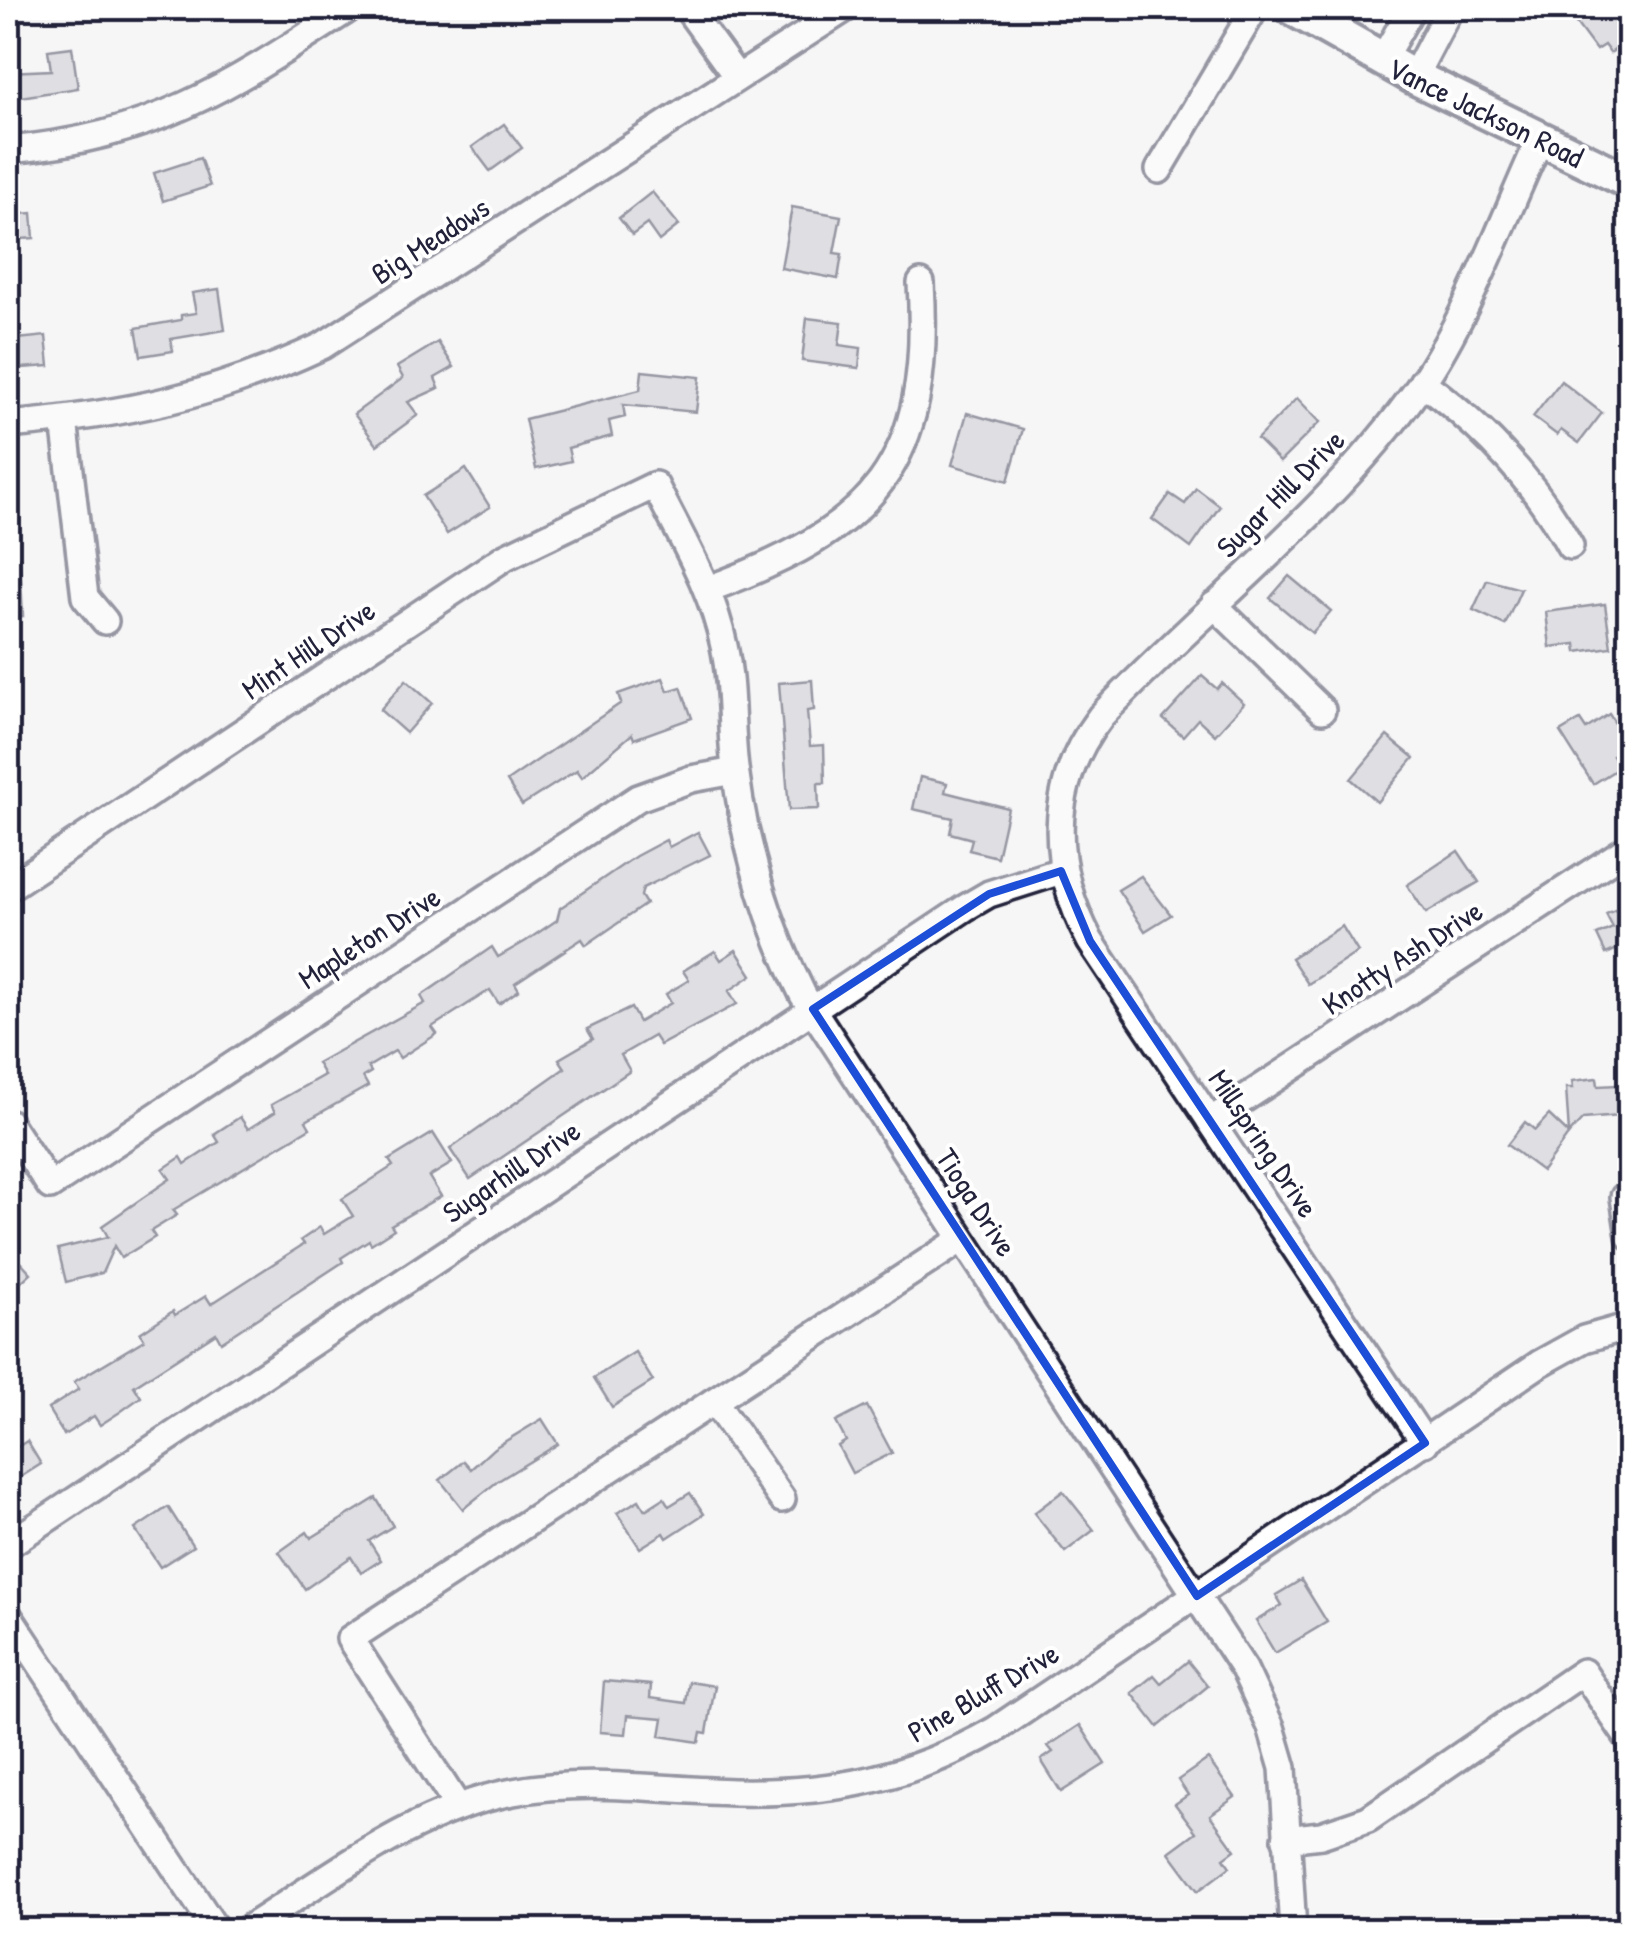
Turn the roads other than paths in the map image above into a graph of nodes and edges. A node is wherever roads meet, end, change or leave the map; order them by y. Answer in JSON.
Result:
{"nodes":[{"id":1,"x":350,"y":8,"type":"edge"},
{"id":2,"x":687,"y":8,"type":"edge"},
{"id":3,"x":846,"y":8,"type":"edge"},
{"id":4,"x":1255,"y":8,"type":"edge"},
{"id":5,"x":1292,"y":8,"type":"edge"},
{"id":6,"x":1412,"y":8,"type":"edge"},
{"id":7,"x":1450,"y":8,"type":"edge"},
{"id":8,"x":1382,"y":60,"type":"junction"},
{"id":9,"x":737,"y":77,"type":"junction"},
{"id":10,"x":1414,"y":77,"type":"junction"},
{"id":11,"x":1540,"y":139,"type":"junction"},
{"id":12,"x":8,"y":150,"type":"edge"},
{"id":13,"x":1159,"y":170,"type":"dead end"},
{"id":14,"x":1630,"y":182,"type":"edge"},
{"id":15,"x":921,"y":283,"type":"dead end"},
{"id":16,"x":1422,"y":382,"type":"junction"},
{"id":17,"x":64,"y":420,"type":"junction"},
{"id":18,"x":8,"y":425,"type":"edge"},
{"id":19,"x":654,"y":484,"type":"joint"},
{"id":20,"x":1570,"y":546,"type":"dead end"},
{"id":21,"x":708,"y":589,"type":"junction"},
{"id":22,"x":1214,"y":606,"type":"junction"},
{"id":23,"x":105,"y":621,"type":"dead end"},
{"id":24,"x":1322,"y":710,"type":"dead end"},
{"id":25,"x":735,"y":771,"type":"junction"},
{"id":26,"x":1630,"y":848,"type":"edge"},
{"id":27,"x":1061,"y":871,"type":"junction"},
{"id":28,"x":8,"y":888,"type":"edge"},
{"id":29,"x":812,"y":1009,"type":"junction"},
{"id":30,"x":1210,"y":1121,"type":"junction"},
{"id":31,"x":8,"y":1122,"type":"edge"},
{"id":32,"x":1624,"y":1197,"type":"dead end"},
{"id":33,"x":1630,"y":1236,"type":"edge"},
{"id":34,"x":962,"y":1239,"type":"junction"},
{"id":35,"x":1630,"y":1326,"type":"edge"},
{"id":36,"x":714,"y":1402,"type":"junction"},
{"id":37,"x":1425,"y":1444,"type":"junction"},
{"id":38,"x":782,"y":1499,"type":"dead end"},
{"id":39,"x":8,"y":1545,"type":"edge"},
{"id":40,"x":1197,"y":1596,"type":"junction"},
{"id":41,"x":8,"y":1615,"type":"edge"},
{"id":42,"x":1630,"y":1741,"type":"edge"},
{"id":43,"x":458,"y":1807,"type":"junction"},
{"id":44,"x":1286,"y":1839,"type":"junction"},
{"id":45,"x":216,"y":1930,"type":"edge"},
{"id":46,"x":246,"y":1930,"type":"edge"},
{"id":47,"x":1293,"y":1930,"type":"edge"}],
"edges":[{"from":1,"to":12,"type":"street"},
{"from":2,"to":9,"type":"street"},
{"from":3,"to":9,"type":"street","name":"Big Meadows"},
{"from":4,"to":13,"type":"street"},
{"from":5,"to":8,"type":"main road","name":"Vance Jackson Road"},
{"from":6,"to":8,"type":"street"},
{"from":7,"to":10,"type":"street"},
{"from":8,"to":10,"type":"main road","name":"Vance Jackson Road"},
{"from":9,"to":17,"type":"street","name":"Big Meadows"},
{"from":10,"to":11,"type":"main road","name":"Vance Jackson Road"},
{"from":11,"to":14,"type":"main road","name":"Vance Jackson Road"},
{"from":11,"to":16,"type":"street","name":"Sugar Hill Drive"},
{"from":15,"to":21,"type":"street"},
{"from":16,"to":20,"type":"street"},
{"from":16,"to":22,"type":"street","name":"Sugar Hill Drive"},
{"from":17,"to":18,"type":"street","name":"Big Meadows"},
{"from":17,"to":23,"type":"street"},
{"from":19,"to":21,"type":"street","name":"Tioga Drive"},
{"from":19,"to":28,"type":"street","name":"Mint Hill Drive"},
{"from":21,"to":25,"type":"street","name":"Tioga Drive"},
{"from":22,"to":24,"type":"street"},
{"from":22,"to":27,"type":"street","name":"Sugar Hill Drive"},
{"from":25,"to":29,"type":"street","name":"Tioga Drive"},
{"from":25,"to":31,"type":"street","name":"Mapleton Drive"},
{"from":26,"to":30,"type":"street","name":"Knotty Ash Drive"},
{"from":27,"to":29,"type":"street","name":"Sugarhill Drive"},
{"from":27,"to":30,"type":"street","name":"Millspring Drive"},
{"from":29,"to":34,"type":"street","name":"Tioga Drive"},
{"from":29,"to":39,"type":"street","name":"Sugarhill Drive"},
{"from":30,"to":37,"type":"street","name":"Millspring Drive"},
{"from":32,"to":33,"type":"street"},
{"from":34,"to":36,"type":"street"},
{"from":34,"to":40,"type":"street","name":"Tioga Drive"},
{"from":35,"to":37,"type":"street","name":"Pine Bluff Drive"},
{"from":36,"to":38,"type":"street"},
{"from":36,"to":43,"type":"street"},
{"from":37,"to":40,"type":"street","name":"Pine Bluff Drive"},
{"from":40,"to":43,"type":"street","name":"Pine Bluff Drive"},
{"from":40,"to":44,"type":"street","name":"Tioga Drive"},
{"from":41,"to":45,"type":"street"},
{"from":42,"to":44,"type":"street"},
{"from":43,"to":46,"type":"street","name":"Pine Bluff Drive"},
{"from":44,"to":47,"type":"street","name":"Tioga Drive"}]}
